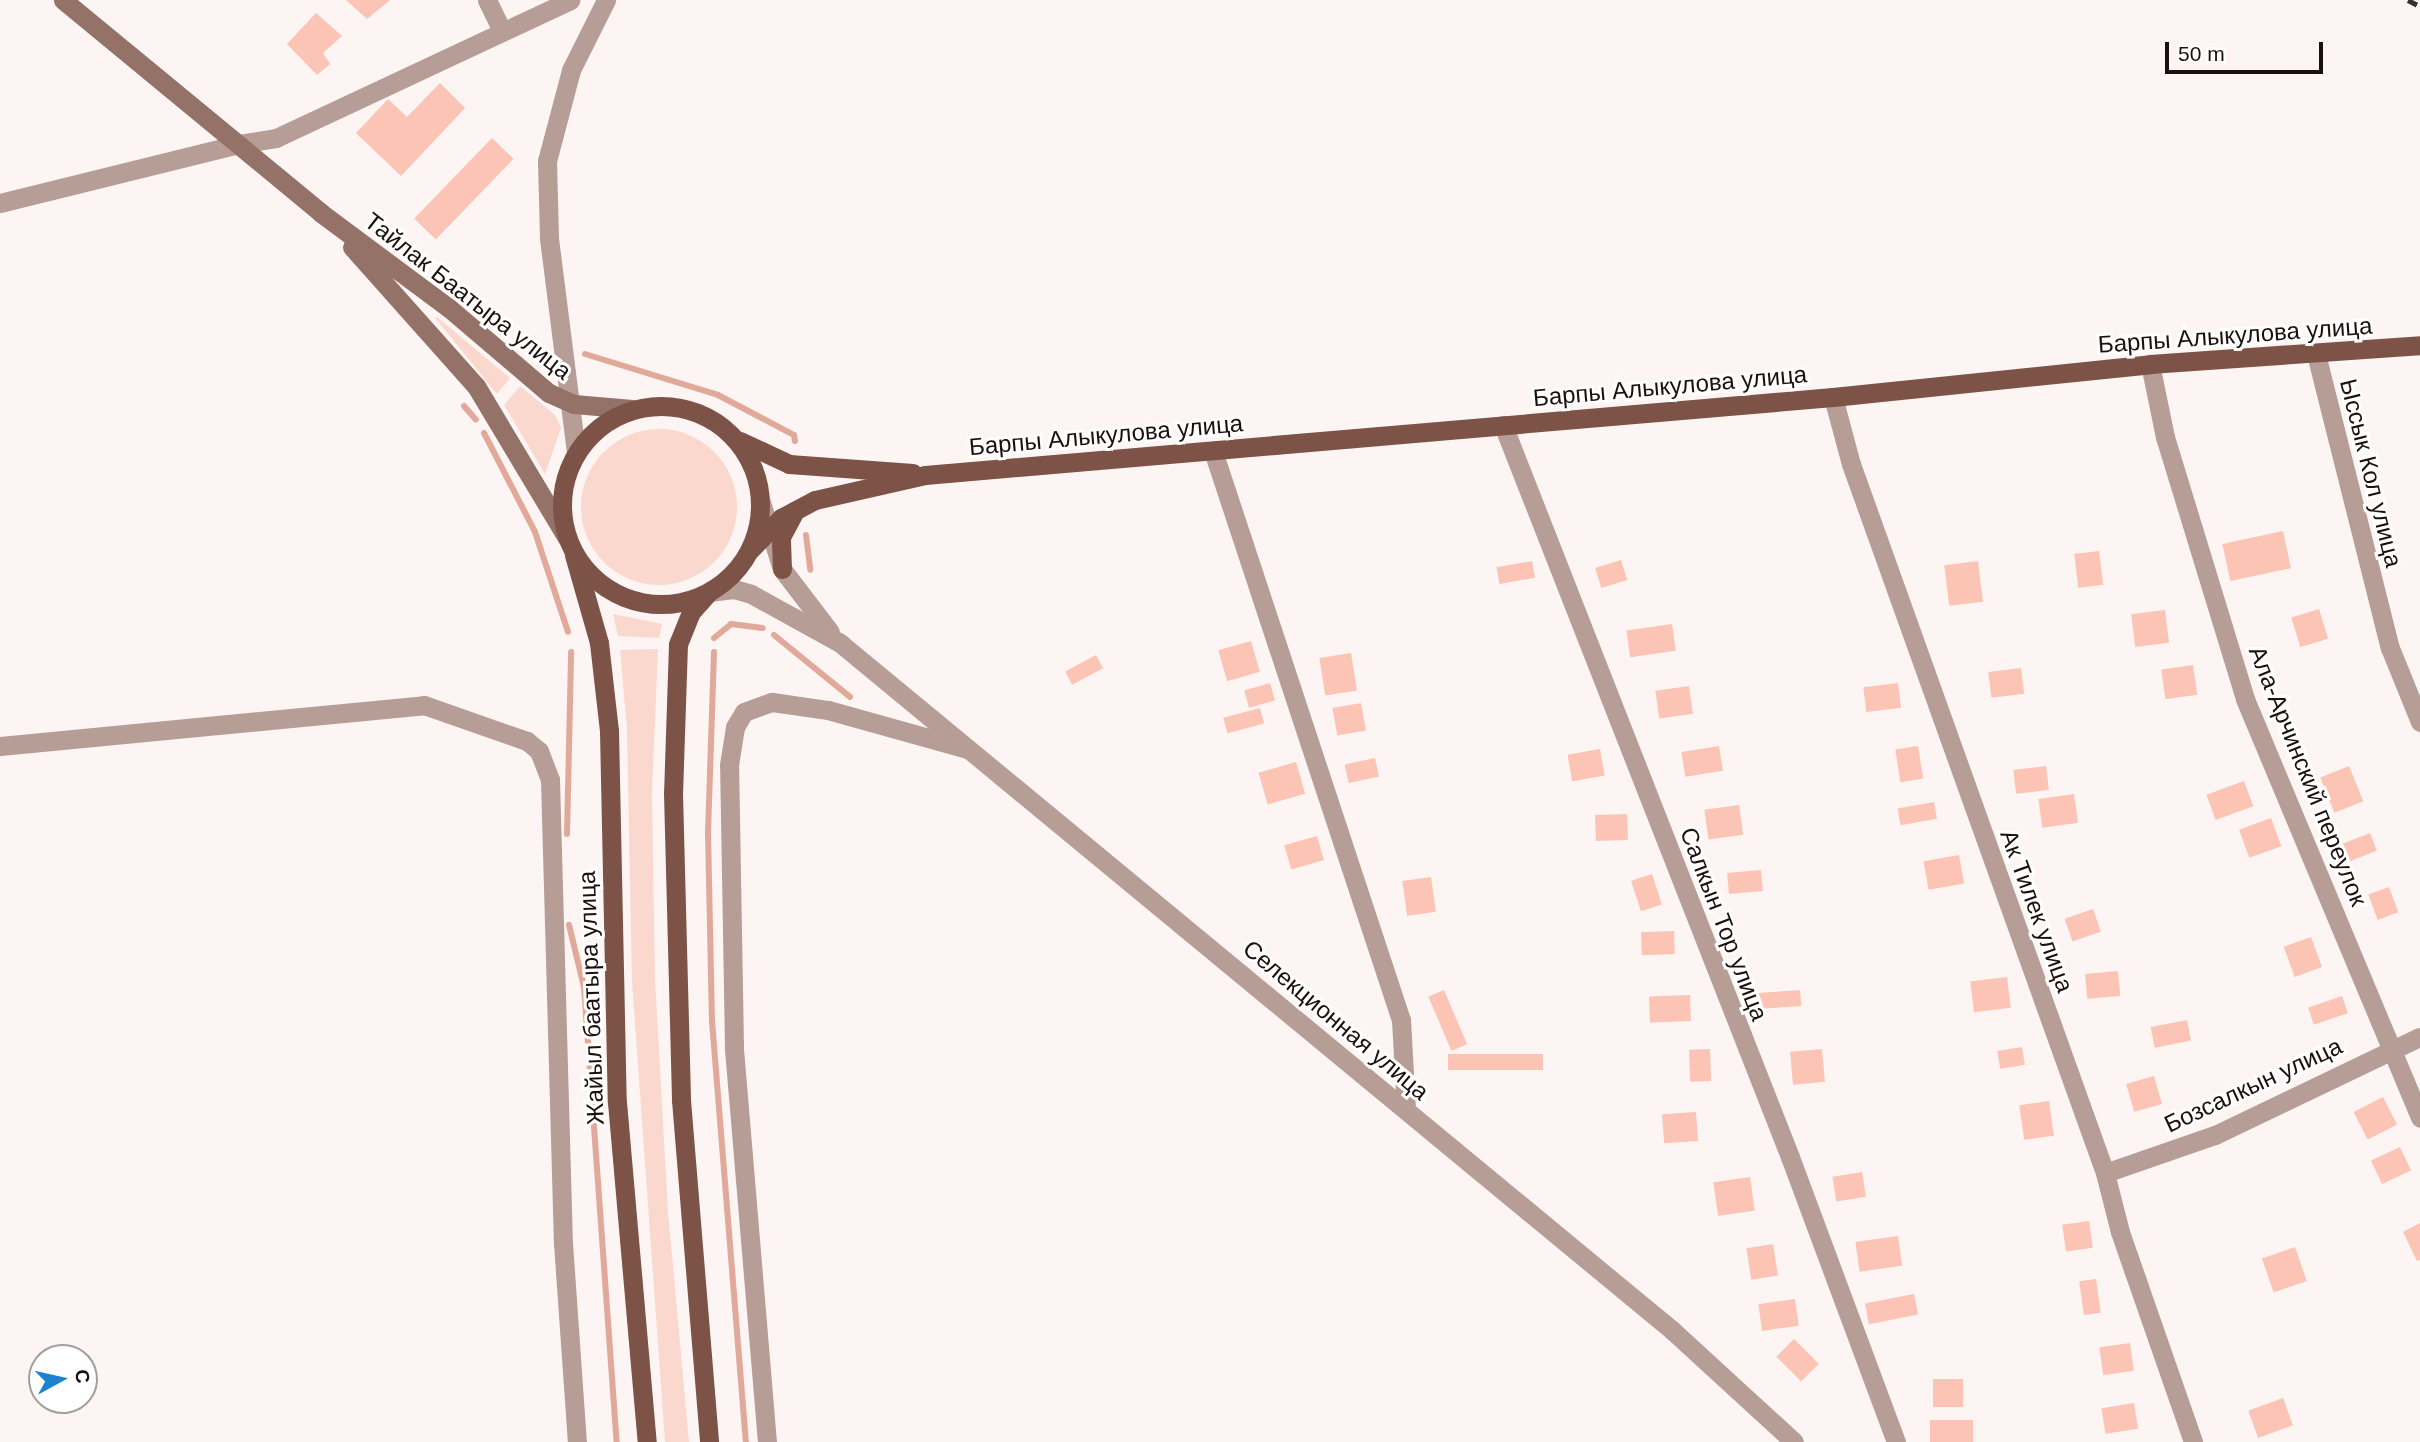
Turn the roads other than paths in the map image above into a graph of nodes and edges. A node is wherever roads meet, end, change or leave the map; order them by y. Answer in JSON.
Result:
{"nodes":[{"id":1,"x":63,"y":0,"type":"edge"},
{"id":2,"x":487,"y":0,"type":"edge"},
{"id":3,"x":570,"y":0,"type":"edge"},
{"id":4,"x":606,"y":0,"type":"edge"},
{"id":5,"x":501,"y":29,"type":"junction"},
{"id":6,"x":239,"y":144,"type":"junction"},
{"id":7,"x":0,"y":204,"type":"edge"},
{"id":8,"x":321,"y":213,"type":"junction"},
{"id":9,"x":2420,"y":345,"type":"edge"},
{"id":10,"x":2315,"y":354,"type":"junction"},
{"id":11,"x":2150,"y":365,"type":"junction"},
{"id":12,"x":1833,"y":397,"type":"junction"},
{"id":13,"x":573,"y":404,"type":"junction"},
{"id":14,"x":632,"y":409,"type":"junction"},
{"id":15,"x":1503,"y":425,"type":"junction"},
{"id":16,"x":732,"y":435,"type":"junction"},
{"id":17,"x":1213,"y":451,"type":"junction"},
{"id":18,"x":576,"y":452,"type":"junction"},
{"id":19,"x":925,"y":475,"type":"junction"},
{"id":20,"x":760,"y":499,"type":"junction"},
{"id":21,"x":796,"y":508,"type":"junction"},
{"id":22,"x":767,"y":530,"type":"junction"},
{"id":23,"x":571,"y":546,"type":"junction"},
{"id":24,"x":750,"y":550,"type":"junction"},
{"id":25,"x":782,"y":569,"type":"junction"},
{"id":26,"x":709,"y":593,"type":"junction"},
{"id":27,"x":840,"y":643,"type":"junction"},
{"id":28,"x":2420,"y":722,"type":"edge"},
{"id":29,"x":0,"y":746,"type":"edge"},
{"id":30,"x":968,"y":749,"type":"junction"},
{"id":31,"x":2420,"y":1037,"type":"edge"},
{"id":32,"x":2392,"y":1047,"type":"junction"},
{"id":33,"x":1406,"y":1110,"type":"junction"},
{"id":34,"x":2420,"y":1118,"type":"edge"},
{"id":35,"x":2105,"y":1173,"type":"junction"},
{"id":36,"x":577,"y":1442,"type":"edge"},
{"id":37,"x":647,"y":1442,"type":"edge"},
{"id":38,"x":709,"y":1442,"type":"edge"},
{"id":39,"x":767,"y":1442,"type":"edge"},
{"id":40,"x":1794,"y":1442,"type":"edge"},
{"id":41,"x":1896,"y":1442,"type":"edge"},
{"id":42,"x":2193,"y":1442,"type":"edge"}],
"edges":[{"from":1,"to":6,"type":"main road","name":"Тайлак Баатыра улица"},
{"from":2,"to":5,"type":"street"},
{"from":3,"to":5,"type":"street"},
{"from":4,"to":13,"type":"street"},
{"from":5,"to":6,"type":"street"},
{"from":6,"to":7,"type":"street"},
{"from":6,"to":8,"type":"main road","name":"Тайлак Баатыра улица"},
{"from":8,"to":13,"type":"main road","name":"Тайлак Баатыра улица"},
{"from":8,"to":23,"type":"main road","name":"Тайлак Баатыра улица"},
{"from":9,"to":10,"type":"main road","name":"Барпы Алыкулова улица"},
{"from":10,"to":11,"type":"main road","name":"Барпы Алыкулова улица"},
{"from":10,"to":28,"type":"street","name":"Ыссык Кол улица"},
{"from":11,"to":12,"type":"main road","name":"Барпы Алыкулова улица"},
{"from":11,"to":32,"type":"street","name":"Ала-Арчинский переулок"},
{"from":12,"to":15,"type":"main road","name":"Барпы Алыкулова улица"},
{"from":12,"to":35,"type":"street","name":"Ак Тилек улица"},
{"from":13,"to":14,"type":"main road","name":"Тайлак Баатыра улица"},
{"from":13,"to":18,"type":"street"},
{"from":14,"to":16,"type":"main road"},
{"from":14,"to":18,"type":"main road"},
{"from":15,"to":17,"type":"main road","name":"Барпы Алыкулова улица"},
{"from":15,"to":41,"type":"street","name":"Салкын Тор улица"},
{"from":16,"to":19,"type":"main road","name":"Барпы Алыкулова улица"},
{"from":16,"to":20,"type":"main road"},
{"from":17,"to":19,"type":"main road","name":"Барпы Алыкулова улица"},
{"from":17,"to":33,"type":"street"},
{"from":18,"to":23,"type":"main road"},
{"from":19,"to":21,"type":"main road","name":"Барпы Алыкулова улица"},
{"from":20,"to":22,"type":"street","name":"Селекционная улица"},
{"from":20,"to":24,"type":"main road"},
{"from":21,"to":22,"type":"main road","name":"Барпы Алыкулова улица"},
{"from":21,"to":25,"type":"main road"},
{"from":22,"to":24,"type":"main road","name":"Барпы Алыкулова улица"},
{"from":22,"to":25,"type":"street","name":"Селекционная улица"},
{"from":23,"to":26,"type":"main road"},
{"from":23,"to":37,"type":"main road","name":"Жайыл баатыра улица"},
{"from":24,"to":26,"type":"main road"},
{"from":25,"to":27,"type":"street","name":"Селекционная улица"},
{"from":26,"to":27,"type":"street","name":"Селекционная улица"},
{"from":26,"to":38,"type":"main road"},
{"from":27,"to":30,"type":"street","name":"Селекционная улица"},
{"from":29,"to":36,"type":"street"},
{"from":30,"to":33,"type":"street","name":"Селекционная улица"},
{"from":30,"to":39,"type":"street"},
{"from":31,"to":32,"type":"street","name":"Бозсалкын улица"},
{"from":32,"to":34,"type":"street","name":"Ала-Арчинский переулок"},
{"from":32,"to":35,"type":"street","name":"Бозсалкын улица"},
{"from":33,"to":40,"type":"street","name":"Селекционная улица"},
{"from":35,"to":42,"type":"street","name":"Ак Тилек улица"}]}
